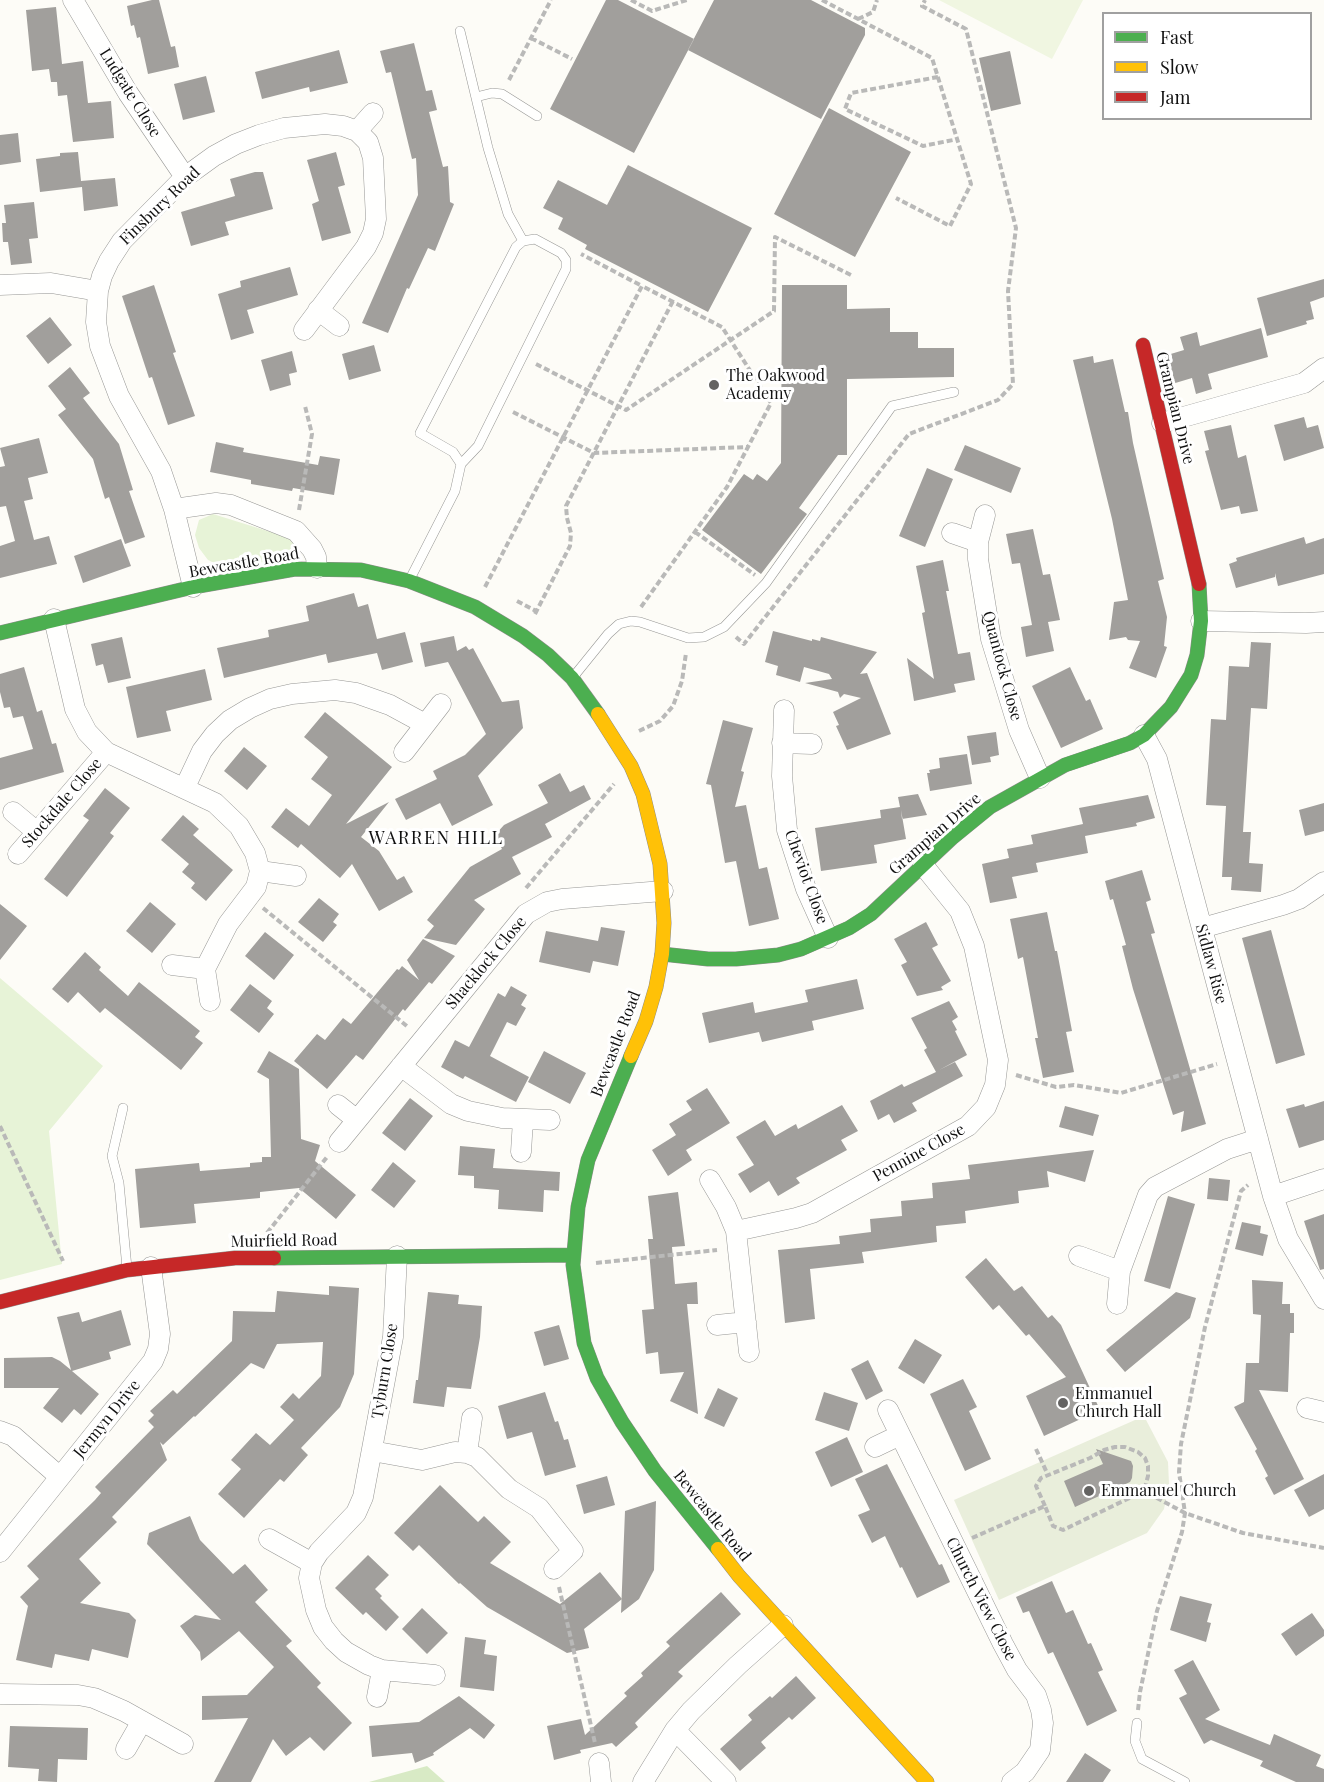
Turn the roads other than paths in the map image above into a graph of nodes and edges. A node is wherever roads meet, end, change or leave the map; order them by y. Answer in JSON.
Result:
{"nodes":[{"id":1,"x":80,"y":2,"type":"edge"},
{"id":2,"x":460,"y":31,"type":"dead end"},
{"id":3,"x":476,"y":97,"type":"junction"},
{"id":4,"x":373,"y":113,"type":"dead end"},
{"id":5,"x":537,"y":116,"type":"dead end"},
{"id":6,"x":357,"y":130,"type":"junction"},
{"id":7,"x":185,"y":177,"type":"junction"},
{"id":8,"x":523,"y":241,"type":"junction"},
{"id":9,"x":0,"y":285,"type":"edge"},
{"id":10,"x":98,"y":291,"type":"junction"},
{"id":11,"x":318,"y":310,"type":"junction"},
{"id":12,"x":339,"y":326,"type":"dead end"},
{"id":13,"x":304,"y":330,"type":"dead end"},
{"id":14,"x":1143,"y":345,"type":"dead end"},
{"id":15,"x":1324,"y":368,"type":"edge"},
{"id":16,"x":954,"y":392,"type":"dead end"},
{"id":17,"x":1162,"y":423,"type":"junction"},
{"id":18,"x":461,"y":464,"type":"junction"},
{"id":19,"x":174,"y":509,"type":"junction"},
{"id":20,"x":985,"y":514,"type":"dead end"},
{"id":21,"x":952,"y":533,"type":"dead end"},
{"id":22,"x":978,"y":542,"type":"junction"},
{"id":23,"x":317,"y":568,"type":"junction"},
{"id":24,"x":409,"y":581,"type":"junction"},
{"id":25,"x":193,"y":587,"type":"junction"},
{"id":26,"x":54,"y":619,"type":"junction"},
{"id":27,"x":1201,"y":621,"type":"junction"},
{"id":28,"x":1324,"y":622,"type":"edge"},
{"id":29,"x":0,"y":633,"type":"edge"},
{"id":30,"x":572,"y":678,"type":"junction"},
{"id":31,"x":441,"y":704,"type":"dead end"},
{"id":32,"x":784,"y":710,"type":"dead end"},
{"id":33,"x":425,"y":724,"type":"junction"},
{"id":34,"x":1144,"y":735,"type":"junction"},
{"id":35,"x":782,"y":743,"type":"junction"},
{"id":36,"x":812,"y":744,"type":"dead end"},
{"id":37,"x":106,"y":752,"type":"junction"},
{"id":38,"x":404,"y":752,"type":"dead end"},
{"id":39,"x":1040,"y":778,"type":"junction"},
{"id":40,"x":185,"y":787,"type":"junction"},
{"id":41,"x":14,"y":812,"type":"dead end"},
{"id":42,"x":37,"y":832,"type":"junction"},
{"id":43,"x":18,"y":854,"type":"dead end"},
{"id":44,"x":923,"y":865,"type":"junction"},
{"id":45,"x":260,"y":871,"type":"junction"},
{"id":46,"x":296,"y":876,"type":"dead end"},
{"id":47,"x":1324,"y":882,"type":"edge"},
{"id":48,"x":663,"y":891,"type":"junction"},
{"id":49,"x":1202,"y":928,"type":"junction"},
{"id":50,"x":828,"y":938,"type":"junction"},
{"id":51,"x":662,"y":954,"type":"junction"},
{"id":52,"x":172,"y":965,"type":"dead end"},
{"id":53,"x":206,"y":969,"type":"junction"},
{"id":54,"x":210,"y":1001,"type":"dead end"},
{"id":55,"x":401,"y":1066,"type":"junction"},
{"id":56,"x":338,"y":1105,"type":"dead end"},
{"id":57,"x":123,"y":1108,"type":"dead end"},
{"id":58,"x":357,"y":1120,"type":"junction"},
{"id":59,"x":523,"y":1120,"type":"junction"},
{"id":60,"x":550,"y":1120,"type":"dead end"},
{"id":61,"x":1258,"y":1139,"type":"junction"},
{"id":62,"x":339,"y":1142,"type":"road end"},
{"id":63,"x":521,"y":1152,"type":"dead end"},
{"id":64,"x":1324,"y":1179,"type":"edge"},
{"id":65,"x":710,"y":1180,"type":"dead end"},
{"id":66,"x":1270,"y":1186,"type":"junction"},
{"id":67,"x":737,"y":1240,"type":"junction"},
{"id":68,"x":397,"y":1256,"type":"junction"},
{"id":69,"x":1079,"y":1256,"type":"dead end"},
{"id":70,"x":573,"y":1260,"type":"junction"},
{"id":71,"x":151,"y":1267,"type":"junction"},
{"id":72,"x":127,"y":1270,"type":"junction"},
{"id":73,"x":1120,"y":1271,"type":"junction"},
{"id":74,"x":1324,"y":1299,"type":"edge"},
{"id":75,"x":0,"y":1302,"type":"edge"},
{"id":76,"x":1117,"y":1304,"type":"dead end"},
{"id":77,"x":746,"y":1322,"type":"junction"},
{"id":78,"x":717,"y":1325,"type":"dead end"},
{"id":79,"x":749,"y":1352,"type":"dead end"},
{"id":80,"x":888,"y":1410,"type":"dead end"},
{"id":81,"x":472,"y":1418,"type":"dead end"},
{"id":82,"x":0,"y":1431,"type":"edge"},
{"id":83,"x":900,"y":1435,"type":"junction"},
{"id":84,"x":875,"y":1447,"type":"dead end"},
{"id":85,"x":372,"y":1451,"type":"junction"},
{"id":86,"x":467,"y":1453,"type":"junction"},
{"id":87,"x":60,"y":1477,"type":"junction"},
{"id":88,"x":268,"y":1539,"type":"dead end"},
{"id":89,"x":0,"y":1552,"type":"edge"},
{"id":90,"x":312,"y":1563,"type":"junction"},
{"id":91,"x":554,"y":1569,"type":"road end"},
{"id":92,"x":783,"y":1624,"type":"junction"},
{"id":93,"x":382,"y":1670,"type":"junction"},
{"id":94,"x":435,"y":1675,"type":"dead end"},
{"id":95,"x":0,"y":1694,"type":"edge"},
{"id":96,"x":377,"y":1697,"type":"dead end"},
{"id":97,"x":142,"y":1720,"type":"junction"},
{"id":98,"x":1137,"y":1723,"type":"road end"},
{"id":99,"x":675,"y":1730,"type":"junction"},
{"id":100,"x":183,"y":1744,"type":"dead end"},
{"id":101,"x":126,"y":1749,"type":"dead end"},
{"id":102,"x":643,"y":1782,"type":"edge"},
{"id":103,"x":726,"y":1782,"type":"edge"},
{"id":104,"x":927,"y":1782,"type":"edge"},
{"id":105,"x":1012,"y":1782,"type":"edge"},
{"id":106,"x":1185,"y":1782,"type":"edge"}],
"edges":[{"from":1,"to":7,"type":"street","name":"Ludgate Close"},
{"from":2,"to":3,"type":"lane"},
{"from":3,"to":5,"type":"lane"},
{"from":3,"to":8,"type":"lane"},
{"from":4,"to":6,"type":"street"},
{"from":6,"to":7,"type":"street","name":"Finsbury Road"},
{"from":6,"to":11,"type":"street"},
{"from":7,"to":10,"type":"street","name":"Finsbury Road"},
{"from":8,"to":18,"type":"lane"},
{"from":8,"to":18,"type":"lane"},
{"from":9,"to":10,"type":"street"},
{"from":10,"to":19,"type":"street","name":"Finsbury Road"},
{"from":11,"to":12,"type":"street"},
{"from":11,"to":13,"type":"street"},
{"from":14,"to":17,"type":"street","name":"Grampian Drive"},
{"from":15,"to":17,"type":"street"},
{"from":16,"to":30,"type":"lane"},
{"from":17,"to":27,"type":"street","name":"Grampian Drive"},
{"from":18,"to":24,"type":"lane"},
{"from":19,"to":23,"type":"street"},
{"from":19,"to":25,"type":"street","name":"Finsbury Road"},
{"from":20,"to":22,"type":"street","name":"Quantock Close"},
{"from":21,"to":22,"type":"street"},
{"from":22,"to":39,"type":"street","name":"Quantock Close"},
{"from":23,"to":24,"type":"street","name":"Bewcastle Road"},
{"from":23,"to":25,"type":"street","name":"Bewcastle Road"},
{"from":24,"to":30,"type":"street","name":"Bewcastle Road"},
{"from":25,"to":26,"type":"street","name":"Bewcastle Road"},
{"from":26,"to":29,"type":"street","name":"Bewcastle Road"},
{"from":26,"to":37,"type":"street","name":"Stockdale Close"},
{"from":27,"to":28,"type":"street"},
{"from":27,"to":34,"type":"street","name":"Grampian Drive"},
{"from":30,"to":48,"type":"street","name":"Bewcastle Road"},
{"from":31,"to":33,"type":"street"},
{"from":32,"to":35,"type":"street","name":"Cheviot Close"},
{"from":33,"to":38,"type":"street"},
{"from":33,"to":40,"type":"street"},
{"from":34,"to":39,"type":"street","name":"Grampian Drive"},
{"from":34,"to":49,"type":"street","name":"Sidlaw Rise"},
{"from":35,"to":36,"type":"street"},
{"from":35,"to":50,"type":"street","name":"Cheviot Close"},
{"from":37,"to":40,"type":"street","name":"Stockdale Close"},
{"from":37,"to":42,"type":"street","name":"Stockdale Close"},
{"from":39,"to":44,"type":"street","name":"Grampian Drive"},
{"from":40,"to":45,"type":"street","name":"Stockdale Close"},
{"from":41,"to":42,"type":"street"},
{"from":42,"to":43,"type":"street","name":"Stockdale Close"},
{"from":44,"to":50,"type":"street","name":"Grampian Drive"},
{"from":44,"to":67,"type":"street","name":"Pennine Close"},
{"from":45,"to":46,"type":"street"},
{"from":45,"to":53,"type":"street"},
{"from":47,"to":49,"type":"street"},
{"from":48,"to":51,"type":"street","name":"Bewcastle Road"},
{"from":48,"to":55,"type":"street","name":"Shacklock Close"},
{"from":49,"to":61,"type":"street","name":"Sidlaw Rise"},
{"from":50,"to":51,"type":"street","name":"Grampian Drive"},
{"from":51,"to":70,"type":"street","name":"Bewcastle Road"},
{"from":52,"to":53,"type":"street"},
{"from":53,"to":54,"type":"street"},
{"from":55,"to":58,"type":"street","name":"Shacklock Close"},
{"from":55,"to":59,"type":"street"},
{"from":56,"to":58,"type":"street"},
{"from":57,"to":72,"type":"lane"},
{"from":58,"to":62,"type":"street","name":"Shacklock Close"},
{"from":59,"to":60,"type":"street"},
{"from":59,"to":63,"type":"street"},
{"from":61,"to":66,"type":"street","name":"Sidlaw Rise"},
{"from":61,"to":73,"type":"street"},
{"from":64,"to":66,"type":"street"},
{"from":65,"to":67,"type":"street"},
{"from":66,"to":74,"type":"street","name":"Sidlaw Rise"},
{"from":67,"to":77,"type":"street"},
{"from":68,"to":70,"type":"street","name":"Muirfield Road"},
{"from":68,"to":71,"type":"street","name":"Muirfield Road"},
{"from":68,"to":85,"type":"street","name":"Tyburn Close"},
{"from":69,"to":73,"type":"street"},
{"from":70,"to":92,"type":"street","name":"Bewcastle Road"},
{"from":71,"to":72,"type":"street","name":"Muirfield Road"},
{"from":71,"to":87,"type":"street","name":"Jermyn Drive"},
{"from":72,"to":75,"type":"street","name":"Muirfield Road"},
{"from":73,"to":76,"type":"street"},
{"from":77,"to":78,"type":"street"},
{"from":77,"to":79,"type":"street"},
{"from":80,"to":83,"type":"street","name":"Church View Close"},
{"from":81,"to":86,"type":"street"},
{"from":82,"to":87,"type":"street"},
{"from":83,"to":84,"type":"street"},
{"from":83,"to":105,"type":"street","name":"Church View Close"},
{"from":85,"to":86,"type":"street"},
{"from":85,"to":90,"type":"street","name":"Tyburn Close"},
{"from":86,"to":91,"type":"street"},
{"from":87,"to":89,"type":"street","name":"Jermyn Drive"},
{"from":88,"to":90,"type":"street"},
{"from":90,"to":93,"type":"street"},
{"from":92,"to":99,"type":"street"},
{"from":92,"to":104,"type":"street","name":"Bewcastle Road"},
{"from":93,"to":94,"type":"street"},
{"from":93,"to":96,"type":"street"},
{"from":95,"to":97,"type":"street"},
{"from":97,"to":100,"type":"street"},
{"from":97,"to":101,"type":"street"},
{"from":98,"to":106,"type":"lane"},
{"from":99,"to":102,"type":"street"},
{"from":99,"to":103,"type":"street"}]}
